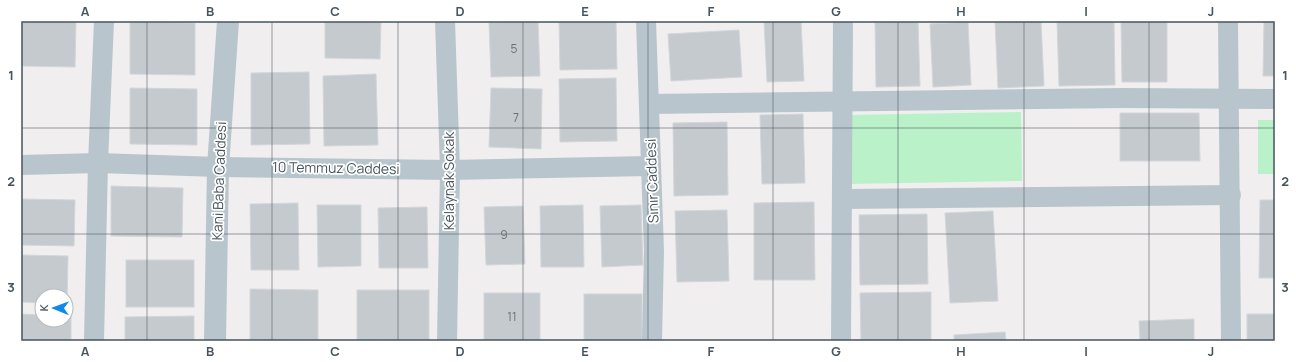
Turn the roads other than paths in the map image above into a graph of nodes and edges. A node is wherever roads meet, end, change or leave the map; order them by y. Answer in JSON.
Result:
{"nodes":[{"id":1,"x":104,"y":21,"type":"edge"},
{"id":2,"x":228,"y":21,"type":"edge"},
{"id":3,"x":444,"y":21,"type":"edge"},
{"id":4,"x":646,"y":21,"type":"edge"},
{"id":5,"x":843,"y":21,"type":"edge"},
{"id":6,"x":1228,"y":21,"type":"edge"},
{"id":7,"x":1230,"y":98,"type":"junction"},
{"id":8,"x":1275,"y":99,"type":"edge"},
{"id":9,"x":842,"y":102,"type":"junction"},
{"id":10,"x":649,"y":104,"type":"junction"},
{"id":11,"x":98,"y":163,"type":"junction"},
{"id":12,"x":21,"y":165,"type":"edge"},
{"id":13,"x":651,"y":166,"type":"junction"},
{"id":14,"x":218,"y":167,"type":"junction"},
{"id":15,"x":450,"y":170,"type":"junction"},
{"id":16,"x":1231,"y":195,"type":"junction"},
{"id":17,"x":842,"y":199,"type":"junction"},
{"id":18,"x":94,"y":341,"type":"edge"},
{"id":19,"x":215,"y":341,"type":"edge"},
{"id":20,"x":447,"y":341,"type":"edge"},
{"id":21,"x":652,"y":341,"type":"edge"},
{"id":22,"x":841,"y":341,"type":"edge"},
{"id":23,"x":1231,"y":341,"type":"edge"}],
"edges":[{"from":1,"to":11,"type":"street"},
{"from":2,"to":14,"type":"street","name":"Kani Baba Caddesi"},
{"from":3,"to":15,"type":"street","name":"Kelaynak Sokak"},
{"from":4,"to":10,"type":"street","name":"Sınır Caddesi"},
{"from":5,"to":9,"type":"street"},
{"from":6,"to":7,"type":"street"},
{"from":7,"to":8,"type":"street"},
{"from":7,"to":9,"type":"street"},
{"from":7,"to":16,"type":"street"},
{"from":9,"to":10,"type":"street"},
{"from":9,"to":17,"type":"street"},
{"from":10,"to":13,"type":"street","name":"Sınır Caddesi"},
{"from":11,"to":12,"type":"street","name":"10 Temmuz Caddesi"},
{"from":11,"to":14,"type":"street","name":"10 Temmuz Caddesi"},
{"from":11,"to":18,"type":"street"},
{"from":13,"to":15,"type":"street","name":"10 Temmuz Caddesi"},
{"from":13,"to":21,"type":"street","name":"Sınır Caddesi"},
{"from":14,"to":15,"type":"street","name":"10 Temmuz Caddesi"},
{"from":14,"to":19,"type":"street","name":"Kani Baba Caddesi"},
{"from":15,"to":20,"type":"street","name":"Kelaynak Sokak"},
{"from":16,"to":17,"type":"street"},
{"from":16,"to":23,"type":"street"},
{"from":17,"to":22,"type":"street"}]}
